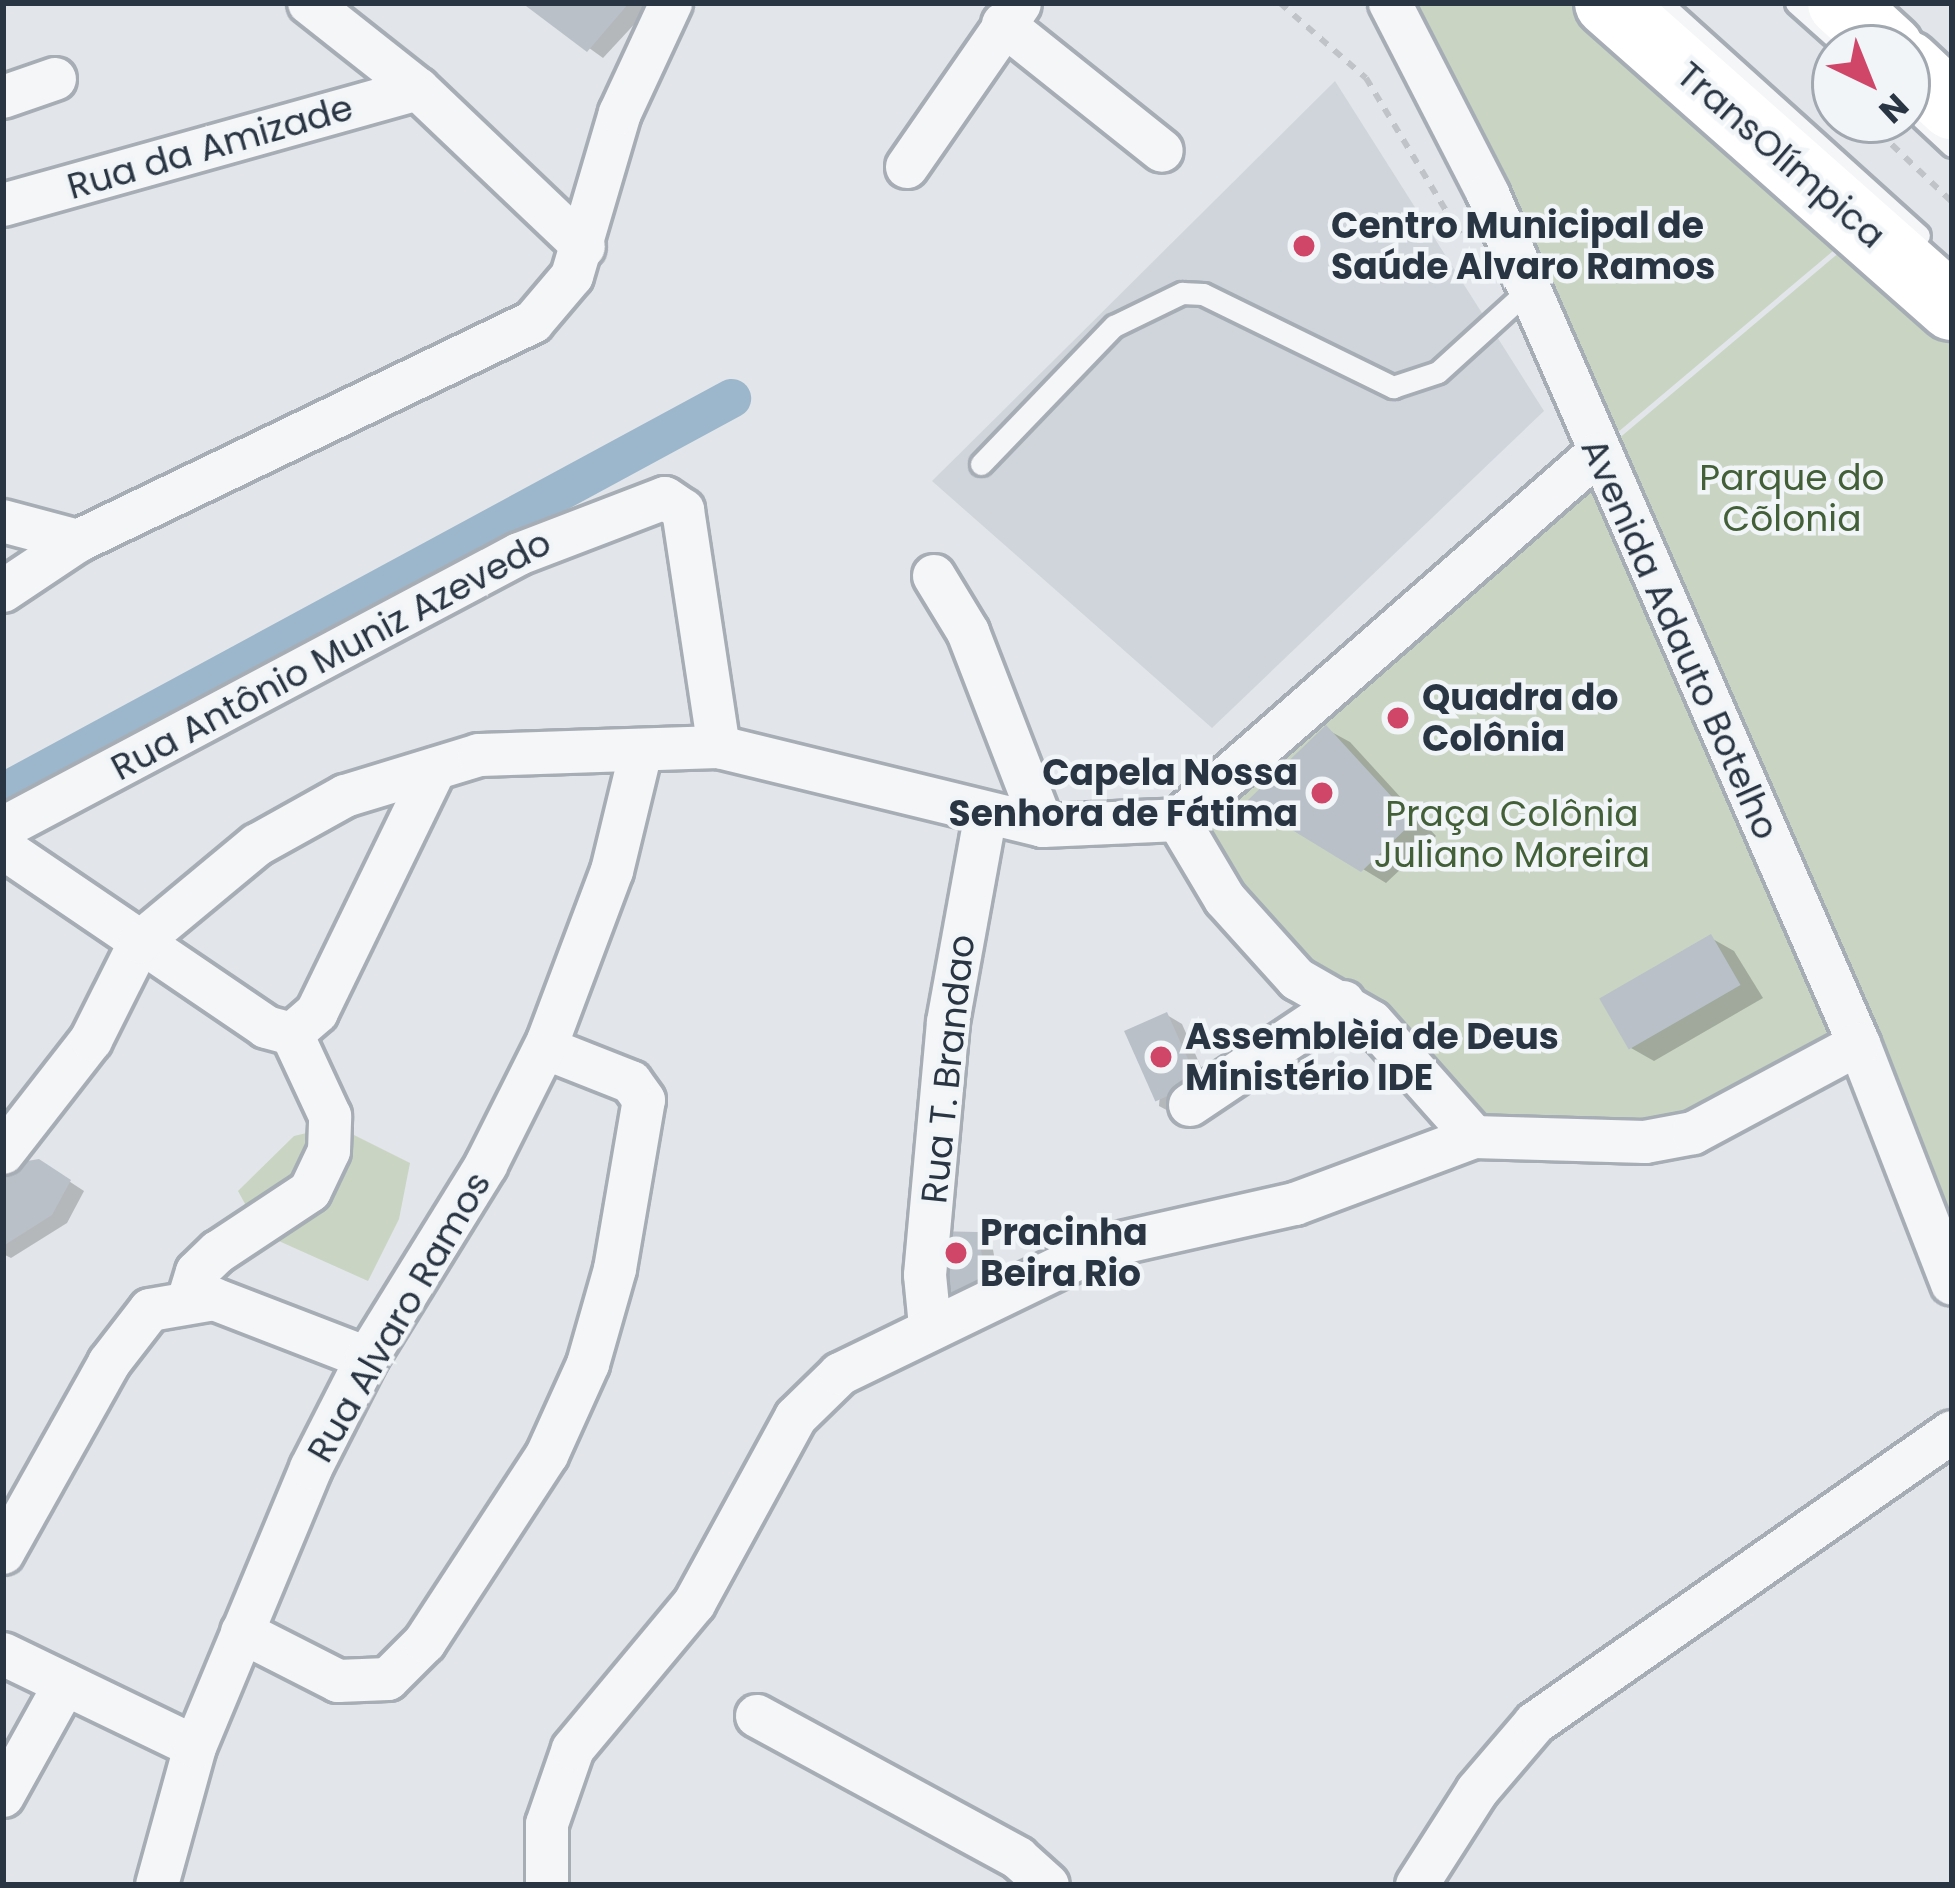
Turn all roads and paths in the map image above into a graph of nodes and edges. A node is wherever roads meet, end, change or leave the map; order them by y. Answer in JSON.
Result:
{"nodes":[{"id":1,"x":309,"y":3,"type":"edge"},
{"id":2,"x":671,"y":3,"type":"edge"},
{"id":3,"x":1280,"y":3,"type":"edge"},
{"id":4,"x":1390,"y":3,"type":"edge"},
{"id":5,"x":1608,"y":3,"type":"edge"},
{"id":6,"x":1660,"y":3,"type":"edge"},
{"id":7,"x":1796,"y":3,"type":"edge"},
{"id":8,"x":1841,"y":3,"type":"edge"},
{"id":9,"x":1012,"y":14,"type":"edge"},
{"id":10,"x":1819,"y":24,"type":"edge"},
{"id":11,"x":1864,"y":24,"type":"edge"},
{"id":12,"x":55,"y":79,"type":"dead end"},
{"id":13,"x":418,"y":89,"type":"junction"},
{"id":14,"x":3,"y":97,"type":"edge"},
{"id":15,"x":1892,"y":144,"type":"edge"},
{"id":16,"x":1162,"y":151,"type":"dead end"},
{"id":17,"x":907,"y":167,"type":"dead end"},
{"id":18,"x":1952,"y":202,"type":"edge"},
{"id":19,"x":3,"y":205,"type":"edge"},
{"id":20,"x":584,"y":247,"type":"junction"},
{"id":21,"x":1944,"y":279,"type":"edge"},
{"id":22,"x":1517,"y":298,"type":"junction"},
{"id":23,"x":1597,"y":454,"type":"junction"},
{"id":24,"x":981,"y":464,"type":"dead end"},
{"id":25,"x":3,"y":521,"type":"edge"},
{"id":26,"x":78,"y":541,"type":"junction"},
{"id":27,"x":934,"y":576,"type":"dead end"},
{"id":28,"x":3,"y":591,"type":"edge"},
{"id":29,"x":719,"y":746,"type":"junction"},
{"id":30,"x":641,"y":751,"type":"junction"},
{"id":31,"x":435,"y":769,"type":"junction"},
{"id":32,"x":986,"y":813,"type":"junction"},
{"id":33,"x":1178,"y":820,"type":"junction"},
{"id":34,"x":1042,"y":826,"type":"junction"},
{"id":35,"x":3,"y":828,"type":"edge"},
{"id":36,"x":3,"y":848,"type":"edge"},
{"id":37,"x":140,"y":942,"type":"junction"},
{"id":38,"x":1344,"y":1002,"type":"junction"},
{"id":39,"x":292,"y":1034,"type":"junction"},
{"id":40,"x":1859,"y":1044,"type":"junction"},
{"id":41,"x":545,"y":1048,"type":"junction"},
{"id":42,"x":1190,"y":1106,"type":"dead end"},
{"id":43,"x":1474,"y":1137,"type":"junction"},
{"id":44,"x":3,"y":1153,"type":"edge"},
{"id":45,"x":1952,"y":1284,"type":"edge"},
{"id":46,"x":189,"y":1298,"type":"junction"},
{"id":47,"x":930,"y":1326,"type":"junction"},
{"id":48,"x":367,"y":1358,"type":"junction"},
{"id":49,"x":1952,"y":1432,"type":"edge"},
{"id":50,"x":3,"y":1553,"type":"edge"},
{"id":51,"x":242,"y":1632,"type":"junction"},
{"id":52,"x":3,"y":1654,"type":"edge"},
{"id":53,"x":65,"y":1684,"type":"junction"},
{"id":54,"x":757,"y":1716,"type":"dead end"},
{"id":55,"x":195,"y":1747,"type":"junction"},
{"id":56,"x":3,"y":1796,"type":"edge"},
{"id":57,"x":157,"y":1885,"type":"edge"},
{"id":58,"x":548,"y":1885,"type":"edge"},
{"id":59,"x":1048,"y":1885,"type":"edge"},
{"id":60,"x":1417,"y":1885,"type":"edge"}],
"edges":[{"from":1,"to":13,"type":"street"},
{"from":2,"to":20,"type":"street"},
{"from":3,"to":22,"type":"path"},
{"from":4,"to":22,"type":"street","name":"Avenida Adauto Botelho"},
{"from":5,"to":21,"type":"highway","name":"TransOlímpica"},
{"from":6,"to":21,"type":"lane","name":"TransOlímpica"},
{"from":7,"to":10,"type":"lane"},
{"from":8,"to":11,"type":"highway"},
{"from":9,"to":16,"type":"street"},
{"from":9,"to":17,"type":"street"},
{"from":12,"to":14,"type":"street"},
{"from":13,"to":19,"type":"street","name":"Rua da Amizade"},
{"from":13,"to":20,"type":"street"},
{"from":15,"to":18,"type":"path"},
{"from":20,"to":26,"type":"street"},
{"from":22,"to":23,"type":"street","name":"Avenida Adauto Botelho"},
{"from":22,"to":24,"type":"lane"},
{"from":23,"to":33,"type":"street"},
{"from":23,"to":40,"type":"street","name":"Avenida Adauto Botelho"},
{"from":25,"to":26,"type":"street"},
{"from":26,"to":28,"type":"street"},
{"from":27,"to":34,"type":"street"},
{"from":29,"to":30,"type":"street"},
{"from":29,"to":32,"type":"street"},
{"from":29,"to":35,"type":"street","name":"Rua Antônio Muniz Azevedo"},
{"from":30,"to":31,"type":"street"},
{"from":30,"to":41,"type":"street","name":"Rua Alvaro Ramos"},
{"from":31,"to":37,"type":"street"},
{"from":31,"to":39,"type":"street"},
{"from":32,"to":34,"type":"street"},
{"from":32,"to":47,"type":"street","name":"Rua T. Brandao"},
{"from":33,"to":34,"type":"street"},
{"from":33,"to":38,"type":"street"},
{"from":36,"to":37,"type":"street"},
{"from":37,"to":39,"type":"street"},
{"from":37,"to":44,"type":"street"},
{"from":38,"to":42,"type":"street"},
{"from":38,"to":43,"type":"street"},
{"from":39,"to":46,"type":"street"},
{"from":40,"to":43,"type":"street"},
{"from":40,"to":45,"type":"street","name":"Avenida Adauto Botelho"},
{"from":41,"to":48,"type":"street","name":"Rua Alvaro Ramos"},
{"from":41,"to":51,"type":"street"},
{"from":43,"to":47,"type":"street"},
{"from":46,"to":48,"type":"street"},
{"from":46,"to":50,"type":"street"},
{"from":47,"to":58,"type":"street"},
{"from":48,"to":51,"type":"street","name":"Rua Alvaro Ramos"},
{"from":49,"to":60,"type":"street"},
{"from":51,"to":55,"type":"street","name":"Rua Alvaro Ramos"},
{"from":52,"to":53,"type":"street"},
{"from":53,"to":55,"type":"street"},
{"from":53,"to":56,"type":"street"},
{"from":54,"to":59,"type":"street"},
{"from":55,"to":57,"type":"street","name":"Rua Alvaro Ramos"}]}
